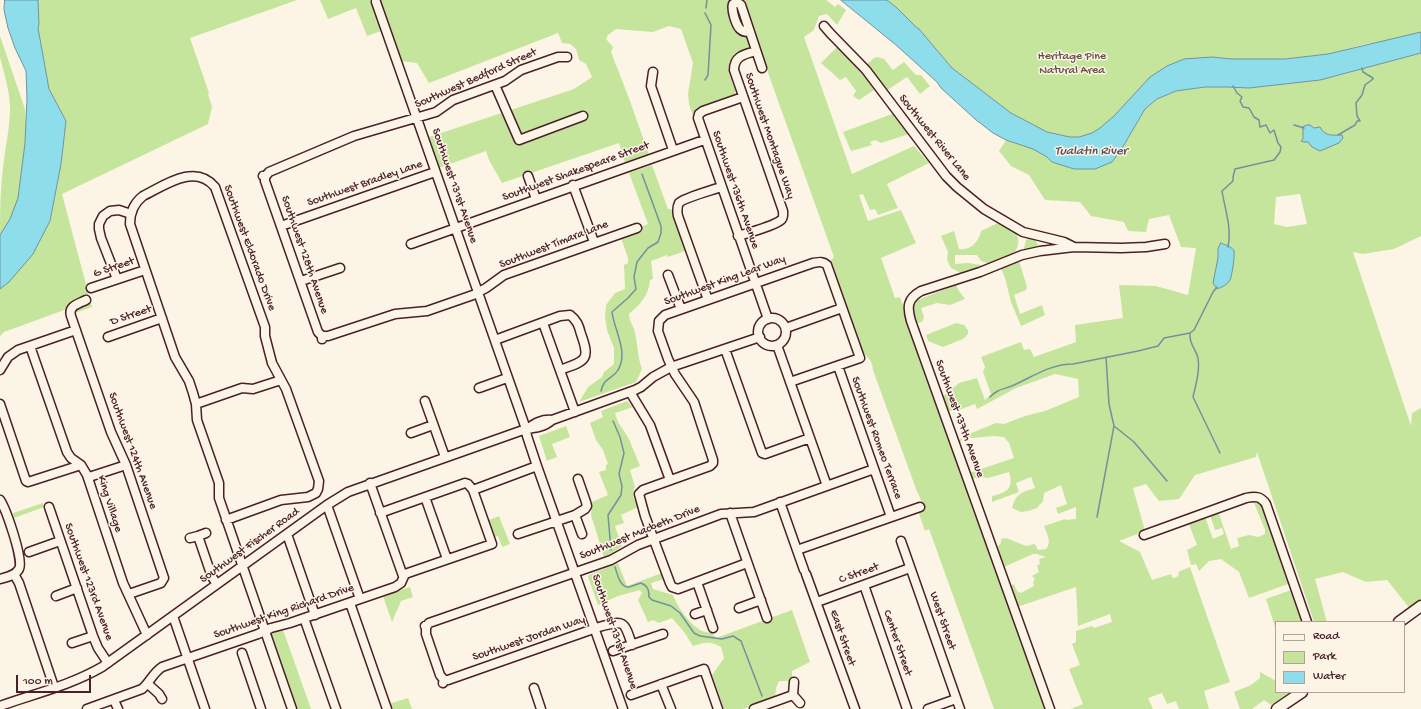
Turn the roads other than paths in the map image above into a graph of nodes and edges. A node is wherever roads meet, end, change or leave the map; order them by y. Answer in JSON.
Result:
{"nodes":[{"id":1,"x":376,"y":2,"type":"dead end"},
{"id":2,"x":824,"y":26,"type":"dead end"},
{"id":3,"x":750,"y":32,"type":"dead end"},
{"id":4,"x":756,"y":51,"type":"junction"},
{"id":5,"x":567,"y":57,"type":"dead end"},
{"id":6,"x":762,"y":68,"type":"dead end"},
{"id":7,"x":653,"y":72,"type":"dead end"},
{"id":8,"x":495,"y":85,"type":"junction"},
{"id":9,"x":743,"y":97,"type":"junction"},
{"id":10,"x":583,"y":116,"type":"dead end"},
{"id":11,"x":417,"y":118,"type":"junction"},
{"id":12,"x":704,"y":140,"type":"junction"},
{"id":13,"x":673,"y":150,"type":"junction"},
{"id":14,"x":435,"y":172,"type":"junction"},
{"id":15,"x":264,"y":176,"type":"joint"},
{"id":16,"x":528,"y":176,"type":"dead end"},
{"id":17,"x":573,"y":185,"type":"junction"},
{"id":18,"x":721,"y":187,"type":"junction"},
{"id":19,"x":536,"y":199,"type":"junction"},
{"id":20,"x":131,"y":214,"type":"junction"},
{"id":21,"x":281,"y":226,"type":"junction"},
{"id":22,"x":456,"y":228,"type":"junction"},
{"id":23,"x":637,"y":228,"type":"dead end"},
{"id":24,"x":738,"y":236,"type":"junction"},
{"id":25,"x":594,"y":242,"type":"junction"},
{"id":26,"x":411,"y":244,"type":"dead end"},
{"id":27,"x":1165,"y":244,"type":"dead end"},
{"id":28,"x":1074,"y":247,"type":"junction"},
{"id":29,"x":340,"y":268,"type":"dead end"},
{"id":30,"x":145,"y":270,"type":"junction"},
{"id":31,"x":668,"y":275,"type":"dead end"},
{"id":32,"x":117,"y":279,"type":"junction"},
{"id":33,"x":301,"y":281,"type":"junction"},
{"id":34,"x":755,"y":283,"type":"junction"},
{"id":35,"x":91,"y":288,"type":"dead end"},
{"id":36,"x":478,"y":292,"type":"junction"},
{"id":37,"x":86,"y":300,"type":"dead end"},
{"id":38,"x":708,"y":300,"type":"junction"},
{"id":39,"x":842,"y":308,"type":"junction"},
{"id":40,"x":681,"y":309,"type":"junction"},
{"id":41,"x":162,"y":318,"type":"junction"},
{"id":42,"x":768,"y":319,"type":"junction"},
{"id":43,"x":543,"y":323,"type":"junction"},
{"id":44,"x":786,"y":328,"type":"junction"},
{"id":45,"x":76,"y":330,"type":"junction"},
{"id":46,"x":108,"y":337,"type":"dead end"},
{"id":47,"x":760,"y":337,"type":"junction"},
{"id":48,"x":322,"y":338,"type":"joint"},
{"id":49,"x":495,"y":340,"type":"junction"},
{"id":50,"x":777,"y":345,"type":"junction"},
{"id":51,"x":30,"y":346,"type":"junction"},
{"id":52,"x":725,"y":349,"type":"junction"},
{"id":53,"x":838,"y":366,"type":"junction"},
{"id":54,"x":671,"y":367,"type":"junction"},
{"id":55,"x":0,"y":370,"type":"edge"},
{"id":56,"x":560,"y":370,"type":"junction"},
{"id":57,"x":508,"y":378,"type":"junction"},
{"id":58,"x":281,"y":380,"type":"junction"},
{"id":59,"x":790,"y":382,"type":"junction"},
{"id":60,"x":479,"y":388,"type":"dead end"},
{"id":61,"x":630,"y":392,"type":"junction"},
{"id":62,"x":425,"y":401,"type":"dead end"},
{"id":63,"x":0,"y":404,"type":"edge"},
{"id":64,"x":196,"y":404,"type":"junction"},
{"id":65,"x":575,"y":412,"type":"junction"},
{"id":66,"x":433,"y":425,"type":"junction"},
{"id":67,"x":526,"y":429,"type":"junction"},
{"id":68,"x":411,"y":433,"type":"dead end"},
{"id":69,"x":810,"y":438,"type":"junction"},
{"id":70,"x":445,"y":457,"type":"junction"},
{"id":71,"x":81,"y":465,"type":"junction"},
{"id":72,"x":126,"y":465,"type":"junction"},
{"id":73,"x":537,"y":466,"type":"junction"},
{"id":74,"x":874,"y":469,"type":"junction"},
{"id":75,"x":88,"y":477,"type":"junction"},
{"id":76,"x":578,"y":479,"type":"dead end"},
{"id":77,"x":670,"y":480,"type":"junction"},
{"id":78,"x":370,"y":483,"type":"junction"},
{"id":79,"x":827,"y":486,"type":"junction"},
{"id":80,"x":473,"y":490,"type":"junction"},
{"id":81,"x":425,"y":497,"type":"junction"},
{"id":82,"x":0,"y":500,"type":"edge"},
{"id":83,"x":780,"y":502,"type":"junction"},
{"id":84,"x":327,"y":505,"type":"junction"},
{"id":85,"x":49,"y":507,"type":"dead end"},
{"id":86,"x":920,"y":507,"type":"dead end"},
{"id":87,"x":380,"y":512,"type":"junction"},
{"id":88,"x":730,"y":513,"type":"junction"},
{"id":89,"x":575,"y":515,"type":"junction"},
{"id":90,"x":891,"y":517,"type":"junction"},
{"id":91,"x":226,"y":520,"type":"junction"},
{"id":92,"x":559,"y":520,"type":"junction"},
{"id":93,"x":287,"y":534,"type":"junction"},
{"id":94,"x":518,"y":534,"type":"dead end"},
{"id":95,"x":582,"y":534,"type":"dead end"},
{"id":96,"x":1144,"y":535,"type":"dead end"},
{"id":97,"x":198,"y":536,"type":"dead end"},
{"id":98,"x":653,"y":538,"type":"junction"},
{"id":99,"x":60,"y":541,"type":"junction"},
{"id":100,"x":901,"y":541,"type":"dead end"},
{"id":101,"x":797,"y":550,"type":"junction"},
{"id":102,"x":29,"y":552,"type":"dead end"},
{"id":103,"x":447,"y":559,"type":"junction"},
{"id":104,"x":747,"y":563,"type":"junction"},
{"id":105,"x":242,"y":566,"type":"junction"},
{"id":106,"x":910,"y":568,"type":"junction"},
{"id":107,"x":577,"y":572,"type":"junction"},
{"id":108,"x":14,"y":574,"type":"junction"},
{"id":109,"x":403,"y":576,"type":"junction"},
{"id":110,"x":0,"y":579,"type":"edge"},
{"id":111,"x":697,"y":582,"type":"junction"},
{"id":112,"x":217,"y":584,"type":"junction"},
{"id":113,"x":864,"y":585,"type":"junction"},
{"id":114,"x":77,"y":588,"type":"junction"},
{"id":115,"x":129,"y":594,"type":"junction"},
{"id":116,"x":56,"y":596,"type":"dead end"},
{"id":117,"x":360,"y":599,"type":"junction"},
{"id":118,"x":761,"y":600,"type":"junction"},
{"id":119,"x":350,"y":602,"type":"junction"},
{"id":120,"x":816,"y":602,"type":"junction"},
{"id":121,"x":1421,"y":606,"type":"edge"},
{"id":122,"x":739,"y":608,"type":"dead end"},
{"id":123,"x":707,"y":610,"type":"junction"},
{"id":124,"x":695,"y":614,"type":"dead end"},
{"id":125,"x":315,"y":615,"type":"junction"},
{"id":126,"x":173,"y":616,"type":"junction"},
{"id":127,"x":304,"y":618,"type":"junction"},
{"id":128,"x":767,"y":618,"type":"dead end"},
{"id":129,"x":1307,"y":621,"type":"edge"},
{"id":130,"x":1400,"y":621,"type":"edge"},
{"id":131,"x":597,"y":628,"type":"junction"},
{"id":132,"x":713,"y":628,"type":"dead end"},
{"id":133,"x":264,"y":630,"type":"junction"},
{"id":134,"x":663,"y":634,"type":"dead end"},
{"id":135,"x":147,"y":635,"type":"junction"},
{"id":136,"x":93,"y":636,"type":"junction"},
{"id":137,"x":72,"y":642,"type":"dead end"},
{"id":138,"x":632,"y":645,"type":"junction"},
{"id":139,"x":613,"y":651,"type":"dead end"},
{"id":140,"x":242,"y":653,"type":"dead end"},
{"id":141,"x":188,"y":658,"type":"junction"},
{"id":142,"x":108,"y":663,"type":"junction"},
{"id":143,"x":794,"y":682,"type":"dead end"},
{"id":144,"x":148,"y":684,"type":"junction"},
{"id":145,"x":662,"y":684,"type":"junction"},
{"id":146,"x":54,"y":687,"type":"junction"},
{"id":147,"x":534,"y":688,"type":"dead end"},
{"id":148,"x":1301,"y":693,"type":"edge"},
{"id":149,"x":631,"y":695,"type":"dead end"},
{"id":150,"x":793,"y":695,"type":"junction"},
{"id":151,"x":162,"y":699,"type":"dead end"},
{"id":152,"x":956,"y":699,"type":"junction"},
{"id":153,"x":114,"y":700,"type":"junction"},
{"id":154,"x":800,"y":703,"type":"dead end"},
{"id":155,"x":0,"y":706,"type":"edge"},
{"id":156,"x":539,"y":708,"type":"edge"},
{"id":157,"x":87,"y":709,"type":"edge"},
{"id":158,"x":118,"y":709,"type":"edge"},
{"id":159,"x":205,"y":709,"type":"edge"},
{"id":160,"x":261,"y":709,"type":"edge"},
{"id":161,"x":292,"y":709,"type":"edge"},
{"id":162,"x":336,"y":709,"type":"edge"},
{"id":163,"x":387,"y":709,"type":"edge"},
{"id":164,"x":623,"y":709,"type":"edge"},
{"id":165,"x":628,"y":709,"type":"edge"},
{"id":166,"x":671,"y":709,"type":"edge"},
{"id":167,"x":718,"y":709,"type":"edge"},
{"id":168,"x":754,"y":709,"type":"edge"},
{"id":169,"x":855,"y":709,"type":"edge"},
{"id":170,"x":907,"y":709,"type":"edge"},
{"id":171,"x":928,"y":709,"type":"edge"},
{"id":172,"x":960,"y":709,"type":"edge"},
{"id":173,"x":1050,"y":709,"type":"edge"},
{"id":174,"x":1277,"y":709,"type":"edge"}],
"edges":[{"from":1,"to":11,"type":"street","name":"Southwest 131st Avenue"},
{"from":2,"to":28,"type":"street","name":"Southwest River Lane"},
{"from":3,"to":4,"type":"street"},
{"from":4,"to":6,"type":"street"},
{"from":4,"to":9,"type":"street","name":"Southwest Montague Way"},
{"from":5,"to":8,"type":"street","name":"Southwest Bedford Street"},
{"from":7,"to":13,"type":"street"},
{"from":8,"to":10,"type":"street"},
{"from":8,"to":11,"type":"street","name":"Southwest Bedford Street"},
{"from":9,"to":12,"type":"street","name":"Southwest 136th Avenue"},
{"from":9,"to":24,"type":"street","name":"Southwest Montague Way"},
{"from":11,"to":14,"type":"street","name":"Southwest 131st Avenue"},
{"from":11,"to":15,"type":"street","name":"Southwest Bedford Street"},
{"from":12,"to":13,"type":"street","name":"Southwest Shakespeare Street"},
{"from":12,"to":18,"type":"street","name":"Southwest 136th Avenue"},
{"from":13,"to":17,"type":"street","name":"Southwest Shakespeare Street"},
{"from":14,"to":21,"type":"street","name":"Southwest Bradley Lane"},
{"from":14,"to":22,"type":"street","name":"Southwest 131st Avenue"},
{"from":15,"to":21,"type":"street","name":"Southwest 128th Avenue"},
{"from":16,"to":19,"type":"street"},
{"from":17,"to":19,"type":"street","name":"Southwest Shakespeare Street"},
{"from":17,"to":25,"type":"street"},
{"from":18,"to":24,"type":"street","name":"Southwest 136th Avenue"},
{"from":18,"to":38,"type":"street"},
{"from":19,"to":22,"type":"street","name":"Southwest Shakespeare Street"},
{"from":20,"to":30,"type":"street"},
{"from":20,"to":32,"type":"street"},
{"from":20,"to":58,"type":"street","name":"Southwest Eldorado Drive"},
{"from":21,"to":33,"type":"street","name":"Southwest 128th Avenue"},
{"from":22,"to":26,"type":"street","name":"Southwest Shakespeare Street"},
{"from":22,"to":36,"type":"street","name":"Southwest 131st Avenue"},
{"from":23,"to":25,"type":"street","name":"Southwest Timara Lane"},
{"from":24,"to":34,"type":"street","name":"Southwest 136th Avenue"},
{"from":25,"to":36,"type":"street","name":"Southwest Timara Lane"},
{"from":27,"to":28,"type":"street","name":"Southwest River Lane"},
{"from":28,"to":173,"type":"street","name":"Southwest 137th Avenue"},
{"from":29,"to":33,"type":"street"},
{"from":30,"to":32,"type":"street","name":"G Street"},
{"from":30,"to":41,"type":"street"},
{"from":31,"to":40,"type":"street"},
{"from":32,"to":35,"type":"street","name":"G Street"},
{"from":33,"to":48,"type":"street","name":"Southwest 128th Avenue"},
{"from":34,"to":38,"type":"street","name":"Southwest King Lear Way"},
{"from":34,"to":39,"type":"street","name":"Southwest King Lear Way"},
{"from":34,"to":42,"type":"street","name":"Southwest 136th Avenue"},
{"from":36,"to":48,"type":"street","name":"Southwest Timara Lane"},
{"from":36,"to":49,"type":"street","name":"Southwest 131st Avenue"},
{"from":37,"to":45,"type":"street","name":"Southwest 124th Avenue"},
{"from":38,"to":40,"type":"street","name":"Southwest King Lear Way"},
{"from":39,"to":44,"type":"street"},
{"from":39,"to":53,"type":"street"},
{"from":40,"to":54,"type":"street","name":"Southwest King Lear Way"},
{"from":41,"to":46,"type":"street","name":"D Street"},
{"from":41,"to":64,"type":"street"},
{"from":42,"to":44,"type":"street"},
{"from":42,"to":47,"type":"street"},
{"from":43,"to":49,"type":"street"},
{"from":43,"to":56,"type":"street"},
{"from":43,"to":56,"type":"street"},
{"from":44,"to":50,"type":"street"},
{"from":45,"to":51,"type":"street"},
{"from":45,"to":72,"type":"street","name":"Southwest 124th Avenue"},
{"from":47,"to":50,"type":"street"},
{"from":47,"to":52,"type":"street","name":"Southwest Fischer Road"},
{"from":49,"to":57,"type":"street","name":"Southwest 131st Avenue"},
{"from":50,"to":59,"type":"street"},
{"from":51,"to":55,"type":"street"},
{"from":51,"to":71,"type":"street"},
{"from":52,"to":54,"type":"street","name":"Southwest Fischer Road"},
{"from":52,"to":69,"type":"street"},
{"from":53,"to":59,"type":"street"},
{"from":53,"to":74,"type":"street","name":"Southwest Romeo Terrace"},
{"from":54,"to":61,"type":"street","name":"Southwest Fischer Road"},
{"from":54,"to":77,"type":"street","name":"Southwest King Lear Way"},
{"from":56,"to":65,"type":"street"},
{"from":57,"to":60,"type":"street"},
{"from":57,"to":67,"type":"street","name":"Southwest 131st Avenue"},
{"from":58,"to":64,"type":"street"},
{"from":58,"to":91,"type":"street","name":"Southwest Eldorado Drive"},
{"from":59,"to":69,"type":"street"},
{"from":61,"to":65,"type":"street","name":"Southwest Fischer Road"},
{"from":61,"to":77,"type":"street"},
{"from":62,"to":66,"type":"street"},
{"from":63,"to":71,"type":"street","name":"King Village"},
{"from":64,"to":91,"type":"street"},
{"from":65,"to":67,"type":"street","name":"Southwest Fischer Road"},
{"from":66,"to":68,"type":"street"},
{"from":66,"to":70,"type":"street"},
{"from":67,"to":70,"type":"street","name":"Southwest Fischer Road"},
{"from":67,"to":73,"type":"street","name":"Southwest 131st Avenue"},
{"from":67,"to":92,"type":"street","name":"Southwest 131st Avenue"},
{"from":69,"to":79,"type":"street"},
{"from":70,"to":78,"type":"street","name":"Southwest Fischer Road"},
{"from":71,"to":75,"type":"street","name":"King Village"},
{"from":72,"to":75,"type":"street"},
{"from":72,"to":115,"type":"street","name":"Southwest 124th Avenue"},
{"from":73,"to":80,"type":"street"},
{"from":73,"to":92,"type":"street","name":"Southwest 131st Avenue"},
{"from":74,"to":79,"type":"street","name":"Southwest Macbeth Drive"},
{"from":74,"to":90,"type":"street","name":"Southwest Romeo Terrace"},
{"from":75,"to":115,"type":"street","name":"King Village"},
{"from":76,"to":89,"type":"street"},
{"from":77,"to":98,"type":"street"},
{"from":78,"to":84,"type":"street","name":"Southwest Fischer Road"},
{"from":78,"to":87,"type":"street"},
{"from":79,"to":83,"type":"street","name":"Southwest Macbeth Drive"},
{"from":80,"to":81,"type":"street"},
{"from":80,"to":103,"type":"street","name":"Southwest King Richard Drive"},
{"from":81,"to":87,"type":"street"},
{"from":81,"to":103,"type":"street"},
{"from":82,"to":108,"type":"street"},
{"from":83,"to":88,"type":"street","name":"Southwest Macbeth Drive"},
{"from":83,"to":101,"type":"street","name":"East Street"},
{"from":84,"to":93,"type":"street","name":"Southwest Fischer Road"},
{"from":84,"to":117,"type":"street"},
{"from":85,"to":99,"type":"street","name":"Southwest 123rd Avenue"},
{"from":86,"to":90,"type":"street"},
{"from":87,"to":109,"type":"street"},
{"from":88,"to":98,"type":"street","name":"Southwest Macbeth Drive"},
{"from":88,"to":104,"type":"street"},
{"from":89,"to":92,"type":"street"},
{"from":89,"to":95,"type":"street"},
{"from":90,"to":101,"type":"street"},
{"from":91,"to":105,"type":"street"},
{"from":92,"to":94,"type":"street"},
{"from":92,"to":107,"type":"street","name":"Southwest 131st Avenue"},
{"from":93,"to":105,"type":"street","name":"Southwest Fischer Road"},
{"from":93,"to":125,"type":"street"},
{"from":96,"to":129,"type":"street"},
{"from":97,"to":112,"type":"street"},
{"from":98,"to":107,"type":"street","name":"Southwest Macbeth Drive"},
{"from":98,"to":111,"type":"street"},
{"from":99,"to":102,"type":"street"},
{"from":99,"to":114,"type":"street","name":"Southwest 123rd Avenue"},
{"from":100,"to":106,"type":"street","name":"West Street"},
{"from":101,"to":120,"type":"street","name":"East Street"},
{"from":103,"to":109,"type":"street","name":"Southwest King Richard Drive"},
{"from":104,"to":111,"type":"street"},
{"from":104,"to":118,"type":"street"},
{"from":105,"to":112,"type":"street","name":"Southwest Fischer Road"},
{"from":105,"to":133,"type":"street"},
{"from":106,"to":113,"type":"street","name":"C Street"},
{"from":106,"to":152,"type":"street","name":"West Street"},
{"from":107,"to":131,"type":"street","name":"Southwest 131st Avenue"},
{"from":107,"to":131,"type":"street","name":"Southwest Jordan Way"},
{"from":108,"to":110,"type":"street"},
{"from":108,"to":146,"type":"street"},
{"from":109,"to":117,"type":"street","name":"Southwest King Richard Drive"},
{"from":111,"to":123,"type":"street"},
{"from":112,"to":126,"type":"street","name":"Southwest Fischer Road"},
{"from":113,"to":120,"type":"street","name":"C Street"},
{"from":113,"to":170,"type":"street","name":"Center Street"},
{"from":114,"to":116,"type":"street"},
{"from":114,"to":136,"type":"street","name":"Southwest 123rd Avenue"},
{"from":115,"to":135,"type":"street","name":"King Village"},
{"from":117,"to":119,"type":"street","name":"Southwest King Richard Drive"},
{"from":118,"to":122,"type":"street"},
{"from":118,"to":128,"type":"street"},
{"from":119,"to":125,"type":"street","name":"Southwest King Richard Drive"},
{"from":119,"to":163,"type":"street"},
{"from":120,"to":169,"type":"street","name":"East Street"},
{"from":121,"to":130,"type":"main road"},
{"from":123,"to":124,"type":"street"},
{"from":123,"to":132,"type":"street"},
{"from":125,"to":127,"type":"street","name":"Southwest King Richard Drive"},
{"from":126,"to":135,"type":"street","name":"Southwest Fischer Road"},
{"from":126,"to":141,"type":"street"},
{"from":127,"to":133,"type":"street","name":"Southwest King Richard Drive"},
{"from":127,"to":162,"type":"street"},
{"from":131,"to":138,"type":"street","name":"Southwest Jordan Way"},
{"from":131,"to":164,"type":"street","name":"Southwest 131st Avenue"},
{"from":131,"to":165,"type":"street","name":"Southwest 131st Avenue"},
{"from":133,"to":141,"type":"street","name":"Southwest King Richard Drive"},
{"from":133,"to":161,"type":"street"},
{"from":134,"to":138,"type":"street"},
{"from":135,"to":142,"type":"street","name":"Southwest Fischer Road"},
{"from":136,"to":137,"type":"street"},
{"from":136,"to":142,"type":"street","name":"Southwest 123rd Avenue"},
{"from":138,"to":139,"type":"street"},
{"from":140,"to":160,"type":"street"},
{"from":141,"to":144,"type":"street","name":"Southwest King Richard Drive"},
{"from":141,"to":159,"type":"street"},
{"from":142,"to":146,"type":"street","name":"Southwest Fischer Road"},
{"from":143,"to":150,"type":"street"},
{"from":144,"to":151,"type":"street"},
{"from":144,"to":153,"type":"street","name":"Southwest King Richard Drive"},
{"from":145,"to":149,"type":"street"},
{"from":145,"to":166,"type":"street"},
{"from":145,"to":167,"type":"street"},
{"from":146,"to":155,"type":"street","name":"Southwest Fischer Road"},
{"from":147,"to":156,"type":"street"},
{"from":148,"to":174,"type":"main road"},
{"from":150,"to":154,"type":"street"},
{"from":150,"to":168,"type":"street"},
{"from":152,"to":171,"type":"street"},
{"from":152,"to":172,"type":"street","name":"West Street"},
{"from":153,"to":157,"type":"street","name":"Southwest King Richard Drive"},
{"from":153,"to":158,"type":"street"}]}
